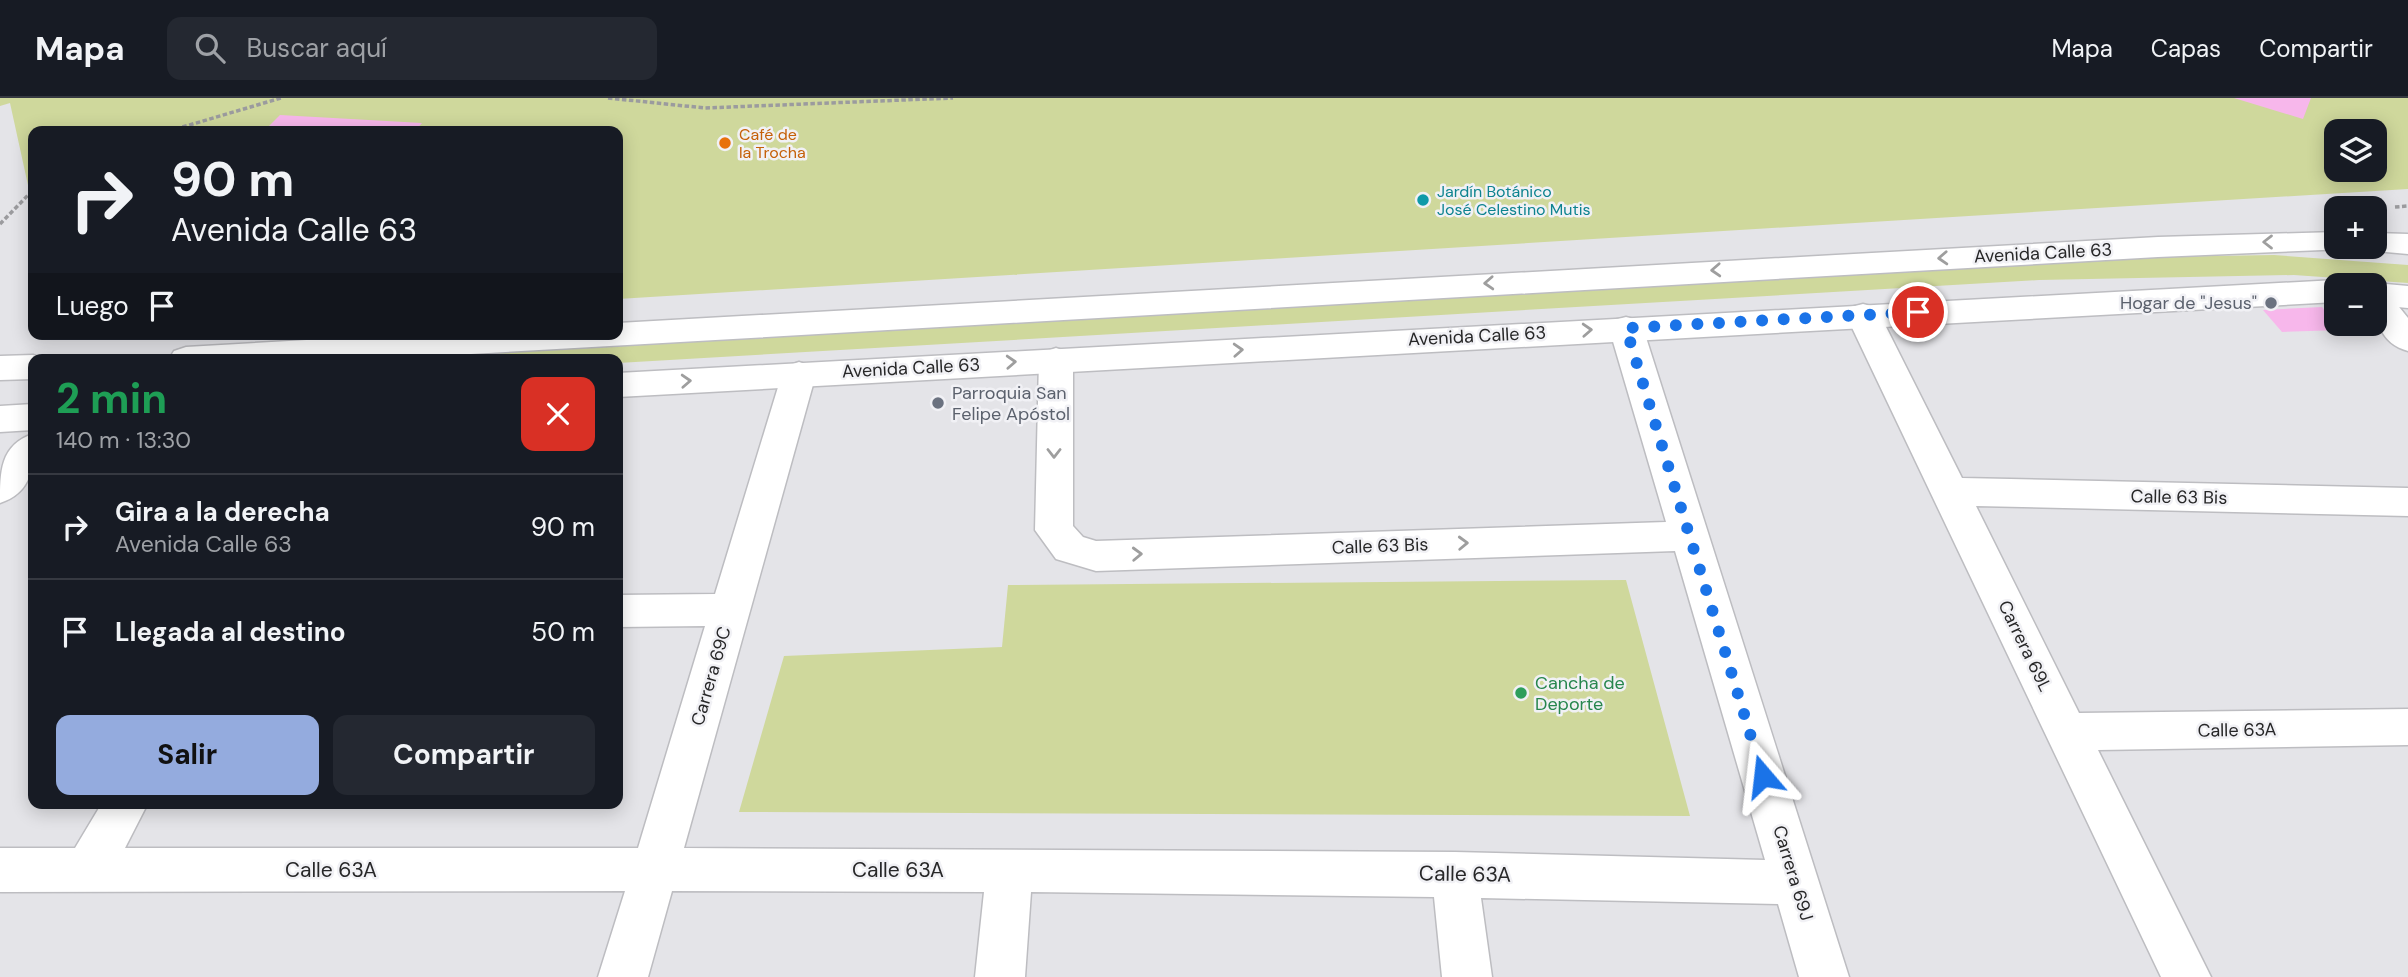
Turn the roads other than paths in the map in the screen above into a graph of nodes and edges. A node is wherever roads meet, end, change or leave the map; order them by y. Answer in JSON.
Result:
{"nodes":[{"id":1,"x":2324,"y":242,"type":"edge"},
{"id":2,"x":2324,"y":292,"type":"edge"},
{"id":3,"x":2387,"y":294,"type":"edge"},
{"id":4,"x":2408,"y":297,"type":"edge"},
{"id":5,"x":1863,"y":315,"type":"junction"},
{"id":6,"x":2387,"y":315,"type":"edge"},
{"id":7,"x":1626,"y":328,"type":"junction"},
{"id":8,"x":623,"y":334,"type":"edge"},
{"id":9,"x":507,"y":340,"type":"edge"},
{"id":10,"x":2408,"y":340,"type":"edge"},
{"id":11,"x":271,"y":354,"type":"edge"},
{"id":12,"x":1056,"y":360,"type":"junction"},
{"id":13,"x":28,"y":367,"type":"edge"},
{"id":14,"x":0,"y":368,"type":"edge"},
{"id":15,"x":799,"y":374,"type":"junction"},
{"id":16,"x":623,"y":384,"type":"edge"},
{"id":17,"x":28,"y":417,"type":"edge"},
{"id":18,"x":0,"y":419,"type":"edge"},
{"id":19,"x":28,"y":453,"type":"edge"},
{"id":20,"x":0,"y":489,"type":"edge"},
{"id":21,"x":1950,"y":492,"type":"junction"},
{"id":22,"x":2408,"y":502,"type":"edge"},
{"id":23,"x":1690,"y":536,"type":"junction"},
{"id":24,"x":730,"y":610,"type":"junction"},
{"id":25,"x":623,"y":611,"type":"edge"},
{"id":26,"x":2067,"y":733,"type":"junction"},
{"id":27,"x":2403,"y":735,"type":"edge"},
{"id":28,"x":123,"y":809,"type":"edge"},
{"id":29,"x":0,"y":870,"type":"edge"},
{"id":30,"x":88,"y":870,"type":"junction"},
{"id":31,"x":654,"y":870,"type":"junction"},
{"id":32,"x":1010,"y":870,"type":"junction"},
{"id":33,"x":1455,"y":874,"type":"junction"},
{"id":34,"x":1796,"y":883,"type":"junction"},
{"id":35,"x":623,"y":977,"type":"edge"},
{"id":36,"x":1000,"y":977,"type":"edge"},
{"id":37,"x":1467,"y":977,"type":"edge"},
{"id":38,"x":1824,"y":977,"type":"edge"},
{"id":39,"x":2186,"y":977,"type":"edge"}],
"edges":[{"from":1,"to":8,"type":"street","name":"Avenida Calle 63","one_way":true},
{"from":2,"to":5,"type":"street","name":"Avenida Calle 63"},
{"from":3,"to":4,"type":"street"},
{"from":5,"to":7,"type":"street","name":"Avenida Calle 63"},
{"from":5,"to":21,"type":"street","name":"Carrera 69L"},
{"from":6,"to":10,"type":"street"},
{"from":12,"to":7,"type":"street","name":"Avenida Calle 63","one_way":true},
{"from":7,"to":23,"type":"street","name":"Carrera 69J"},
{"from":9,"to":11,"type":"street"},
{"from":15,"to":12,"type":"street","name":"Avenida Calle 63","one_way":true},
{"from":12,"to":23,"type":"street","name":"Calle 63 Bis","one_way":true},
{"from":13,"to":14,"type":"street"},
{"from":16,"to":15,"type":"street","name":"Avenida Calle 63","one_way":true},
{"from":15,"to":24,"type":"street","name":"Carrera 69C"},
{"from":17,"to":18,"type":"street"},
{"from":19,"to":20,"type":"street"},
{"from":21,"to":22,"type":"street","name":"Calle 63 Bis"},
{"from":21,"to":26,"type":"street","name":"Carrera 69L"},
{"from":23,"to":34,"type":"street","name":"Carrera 69J"},
{"from":24,"to":25,"type":"street"},
{"from":24,"to":31,"type":"street","name":"Carrera 69C"},
{"from":26,"to":27,"type":"street","name":"Calle 63A"},
{"from":26,"to":39,"type":"street","name":"Carrera 69L"},
{"from":28,"to":30,"type":"street"},
{"from":29,"to":30,"type":"street","name":"Calle 63A"},
{"from":30,"to":31,"type":"street","name":"Calle 63A"},
{"from":31,"to":32,"type":"street","name":"Calle 63A"},
{"from":31,"to":35,"type":"street","name":"Carrera 69C"},
{"from":32,"to":33,"type":"street","name":"Calle 63A"},
{"from":32,"to":36,"type":"street"},
{"from":33,"to":34,"type":"street","name":"Calle 63A"},
{"from":33,"to":37,"type":"street"},
{"from":34,"to":38,"type":"street","name":"Carrera 69J"}]}
